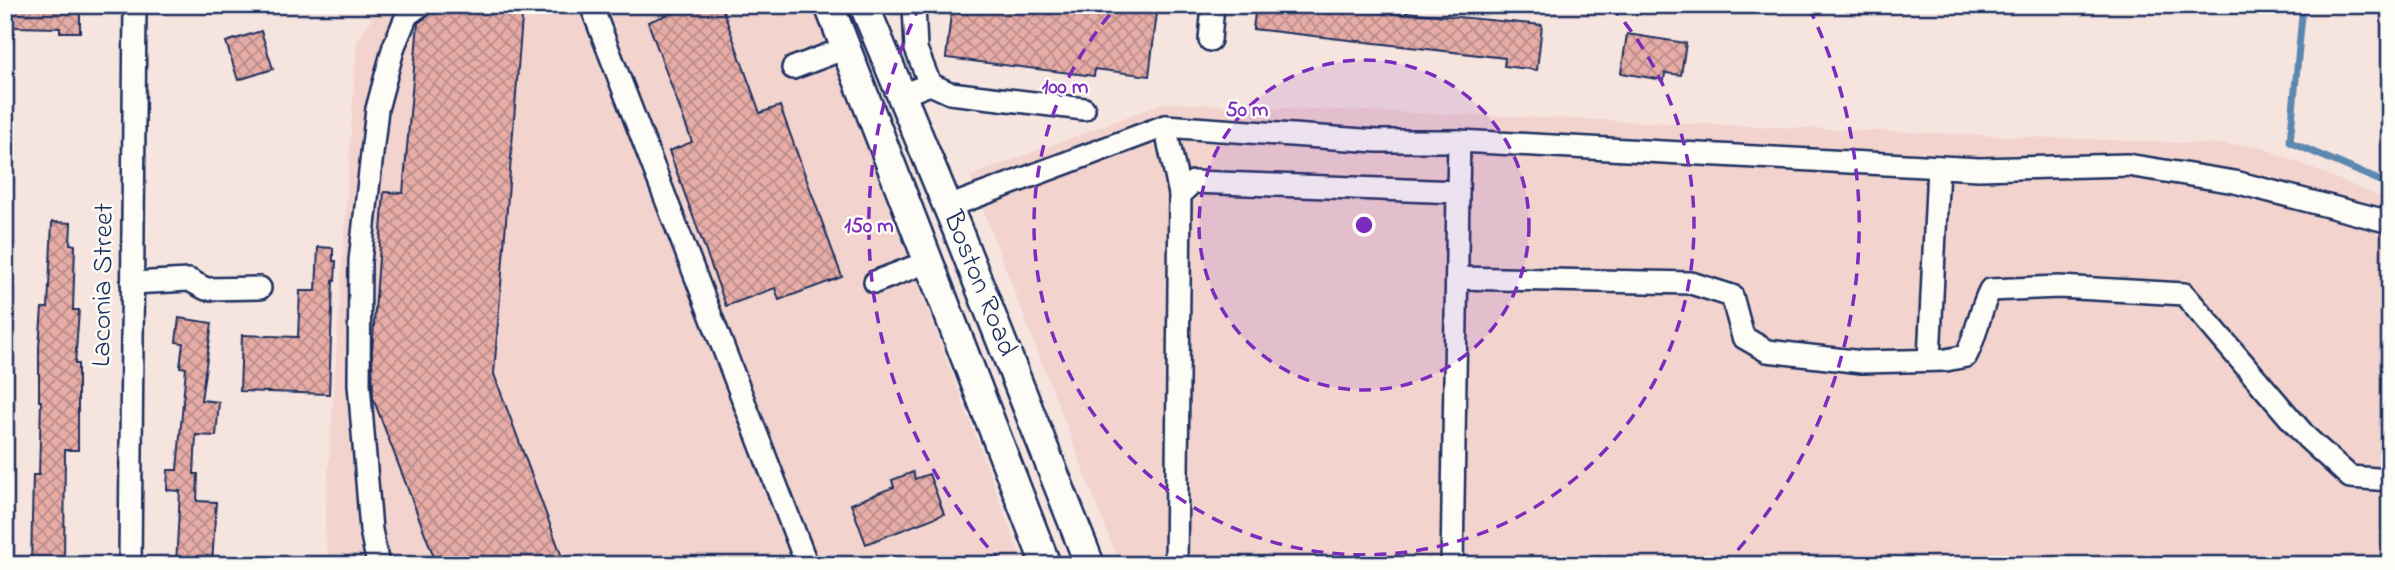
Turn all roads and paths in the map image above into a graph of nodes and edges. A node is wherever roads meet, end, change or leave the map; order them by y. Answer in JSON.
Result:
{"nodes":[{"id":1,"x":135,"y":5,"type":"edge"},
{"id":2,"x":421,"y":5,"type":"edge"},
{"id":3,"x":591,"y":5,"type":"edge"},
{"id":4,"x":829,"y":5,"type":"edge"},
{"id":5,"x":864,"y":5,"type":"edge"},
{"id":6,"x":914,"y":5,"type":"edge"},
{"id":7,"x":1213,"y":5,"type":"edge"},
{"id":8,"x":1210,"y":40,"type":"dead end"},
{"id":9,"x":846,"y":48,"type":"junction"},
{"id":10,"x":793,"y":68,"type":"dead end"},
{"id":11,"x":930,"y":84,"type":"junction"},
{"id":12,"x":902,"y":95,"type":"junction"},
{"id":13,"x":1084,"y":109,"type":"dead end"},
{"id":14,"x":1165,"y":126,"type":"junction"},
{"id":15,"x":1459,"y":141,"type":"junction"},
{"id":16,"x":1938,"y":167,"type":"junction"},
{"id":17,"x":1458,"y":192,"type":"junction"},
{"id":18,"x":1180,"y":194,"type":"junction"},
{"id":19,"x":948,"y":207,"type":"junction"},
{"id":20,"x":2390,"y":222,"type":"edge"},
{"id":21,"x":930,"y":261,"type":"junction"},
{"id":22,"x":1457,"y":278,"type":"junction"},
{"id":23,"x":875,"y":282,"type":"dead end"},
{"id":24,"x":132,"y":283,"type":"junction"},
{"id":25,"x":260,"y":288,"type":"dead end"},
{"id":26,"x":1929,"y":360,"type":"junction"},
{"id":27,"x":2390,"y":481,"type":"edge"},
{"id":28,"x":130,"y":565,"type":"edge"},
{"id":29,"x":378,"y":565,"type":"edge"},
{"id":30,"x":807,"y":565,"type":"edge"},
{"id":31,"x":1046,"y":565,"type":"edge"},
{"id":32,"x":1090,"y":565,"type":"edge"},
{"id":33,"x":1176,"y":565,"type":"edge"},
{"id":34,"x":1452,"y":565,"type":"edge"}],
"edges":[{"from":1,"to":24,"type":"street","name":"Laconia Street"},
{"from":2,"to":29,"type":"street"},
{"from":3,"to":30,"type":"street"},
{"from":4,"to":9,"type":"main road","name":"Boston Road"},
{"from":5,"to":12,"type":"main road","name":"Boston Road"},
{"from":6,"to":11,"type":"street"},
{"from":7,"to":8,"type":"street"},
{"from":9,"to":10,"type":"street"},
{"from":9,"to":21,"type":"main road","name":"Boston Road"},
{"from":11,"to":12,"type":"street"},
{"from":11,"to":13,"type":"street"},
{"from":12,"to":19,"type":"main road","name":"Boston Road"},
{"from":14,"to":15,"type":"street"},
{"from":14,"to":18,"type":"street"},
{"from":14,"to":19,"type":"street"},
{"from":15,"to":16,"type":"street"},
{"from":15,"to":17,"type":"street"},
{"from":16,"to":20,"type":"street"},
{"from":16,"to":26,"type":"street"},
{"from":17,"to":18,"type":"street"},
{"from":17,"to":22,"type":"street"},
{"from":18,"to":33,"type":"street"},
{"from":19,"to":32,"type":"main road","name":"Boston Road"},
{"from":21,"to":23,"type":"street"},
{"from":21,"to":31,"type":"main road","name":"Boston Road"},
{"from":22,"to":26,"type":"street"},
{"from":22,"to":34,"type":"street"},
{"from":24,"to":25,"type":"street"},
{"from":24,"to":28,"type":"street","name":"Laconia Street"},
{"from":26,"to":27,"type":"street"}]}
